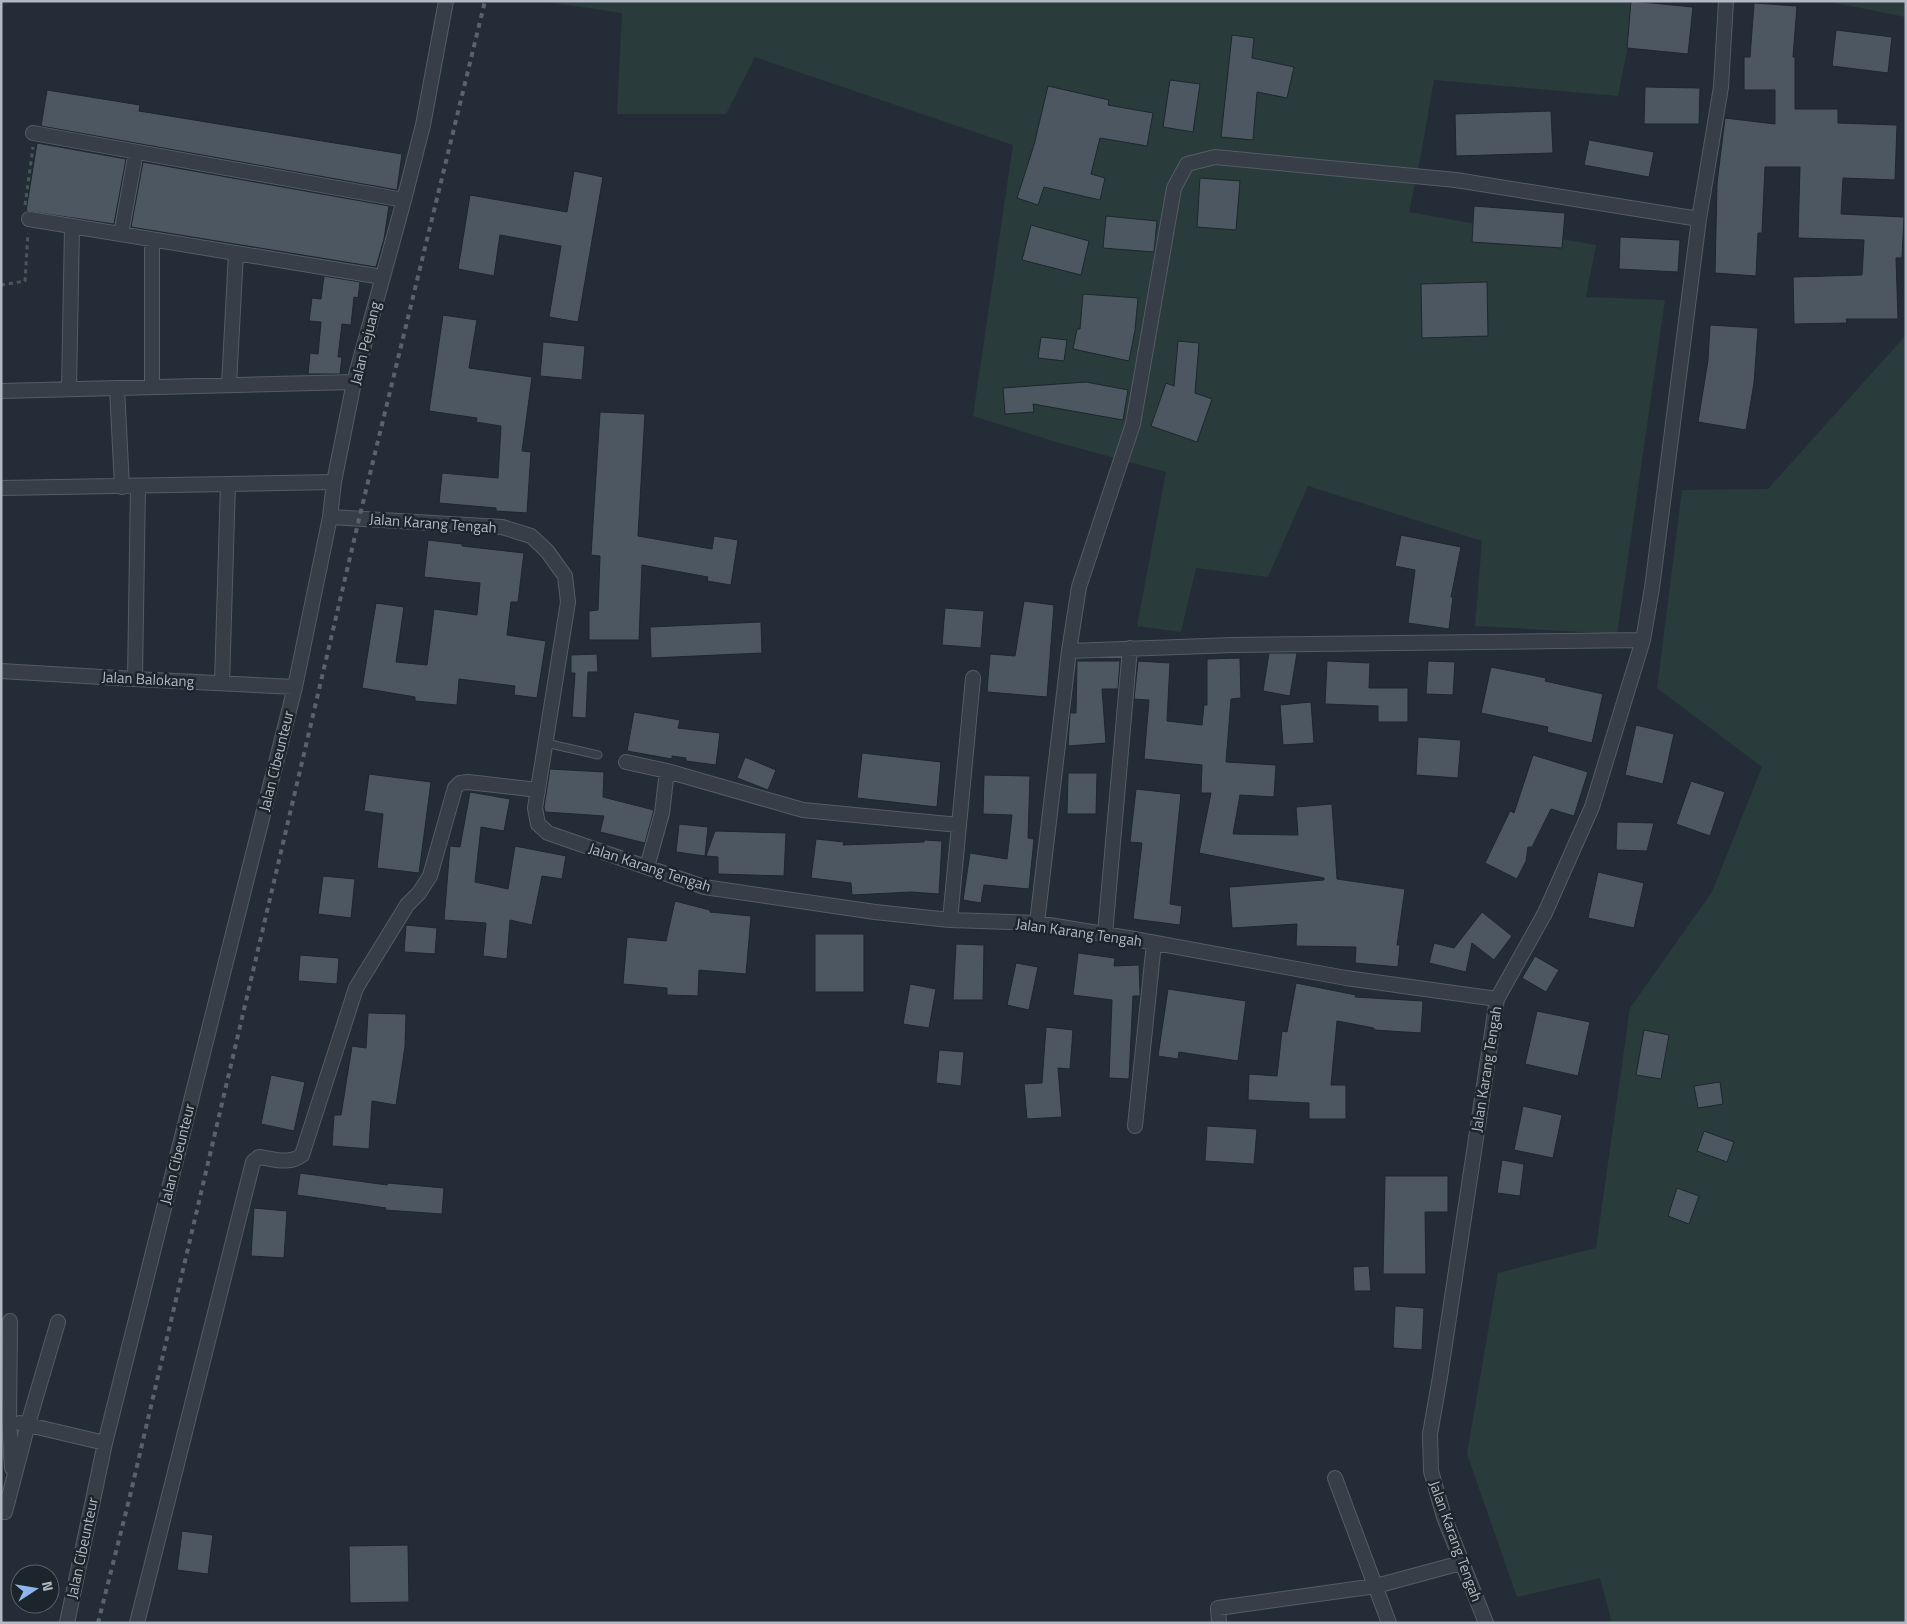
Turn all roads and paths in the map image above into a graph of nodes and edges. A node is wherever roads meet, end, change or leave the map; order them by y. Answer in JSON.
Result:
{"nodes":[{"id":1,"x":446,"y":1,"type":"edge"},
{"id":2,"x":1726,"y":1,"type":"edge"},
{"id":3,"x":32,"y":133,"type":"dead end"},
{"id":4,"x":136,"y":152,"type":"junction"},
{"id":5,"x":404,"y":200,"type":"junction"},
{"id":6,"x":29,"y":219,"type":"dead end"},
{"id":7,"x":1700,"y":219,"type":"junction"},
{"id":8,"x":72,"y":227,"type":"junction"},
{"id":9,"x":120,"y":234,"type":"junction"},
{"id":10,"x":152,"y":240,"type":"junction"},
{"id":11,"x":236,"y":253,"type":"junction"},
{"id":12,"x":382,"y":277,"type":"junction"},
{"id":13,"x":354,"y":382,"type":"junction"},
{"id":14,"x":229,"y":385,"type":"junction"},
{"id":15,"x":152,"y":387,"type":"junction"},
{"id":16,"x":117,"y":388,"type":"junction"},
{"id":17,"x":69,"y":389,"type":"junction"},
{"id":18,"x":1,"y":391,"type":"edge"},
{"id":19,"x":334,"y":482,"type":"junction"},
{"id":20,"x":228,"y":484,"type":"junction"},
{"id":21,"x":122,"y":486,"type":"junction"},
{"id":22,"x":138,"y":486,"type":"junction"},
{"id":23,"x":1,"y":488,"type":"edge"},
{"id":24,"x":330,"y":518,"type":"junction"},
{"id":25,"x":1643,"y":640,"type":"junction"},
{"id":26,"x":1130,"y":648,"type":"junction"},
{"id":27,"x":1069,"y":651,"type":"junction"},
{"id":28,"x":1,"y":671,"type":"edge"},
{"id":29,"x":973,"y":678,"type":"dead end"},
{"id":30,"x":135,"y":680,"type":"junction"},
{"id":31,"x":222,"y":683,"type":"junction"},
{"id":32,"x":295,"y":686,"type":"junction"},
{"id":33,"x":546,"y":743,"type":"junction"},
{"id":34,"x":598,"y":755,"type":"dead end"},
{"id":35,"x":626,"y":762,"type":"dead end"},
{"id":36,"x":667,"y":771,"type":"junction"},
{"id":37,"x":538,"y":790,"type":"junction"},
{"id":38,"x":959,"y":824,"type":"junction"},
{"id":39,"x":647,"y":867,"type":"junction"},
{"id":40,"x":950,"y":920,"type":"junction"},
{"id":41,"x":1037,"y":923,"type":"junction"},
{"id":42,"x":1105,"y":934,"type":"junction"},
{"id":43,"x":1154,"y":943,"type":"junction"},
{"id":44,"x":1497,"y":999,"type":"junction"},
{"id":45,"x":1135,"y":1126,"type":"dead end"},
{"id":46,"x":10,"y":1321,"type":"dead end"},
{"id":47,"x":58,"y":1322,"type":"dead end"},
{"id":48,"x":5,"y":1422,"type":"edge"},
{"id":49,"x":28,"y":1424,"type":"junction"},
{"id":50,"x":104,"y":1443,"type":"junction"},
{"id":51,"x":1335,"y":1478,"type":"dead end"},
{"id":52,"x":12,"y":1482,"type":"junction"},
{"id":53,"x":5,"y":1512,"type":"dead end"},
{"id":54,"x":1461,"y":1563,"type":"junction"},
{"id":55,"x":1376,"y":1586,"type":"junction"},
{"id":56,"x":66,"y":1623,"type":"edge"},
{"id":57,"x":137,"y":1623,"type":"edge"},
{"id":58,"x":1220,"y":1623,"type":"edge"},
{"id":59,"x":1389,"y":1623,"type":"edge"},
{"id":60,"x":1486,"y":1623,"type":"edge"}],
"edges":[{"from":1,"to":5,"type":"street","name":"Jalan Pejuang"},
{"from":2,"to":7,"type":"street"},
{"from":3,"to":4,"type":"street"},
{"from":4,"to":5,"type":"street"},
{"from":4,"to":9,"type":"street"},
{"from":5,"to":12,"type":"street","name":"Jalan Pejuang"},
{"from":6,"to":8,"type":"street"},
{"from":7,"to":25,"type":"street"},
{"from":7,"to":27,"type":"street"},
{"from":8,"to":9,"type":"street"},
{"from":8,"to":17,"type":"street"},
{"from":9,"to":10,"type":"street"},
{"from":10,"to":11,"type":"street"},
{"from":10,"to":15,"type":"street"},
{"from":11,"to":12,"type":"street"},
{"from":11,"to":14,"type":"street"},
{"from":12,"to":13,"type":"street","name":"Jalan Pejuang"},
{"from":13,"to":14,"type":"street"},
{"from":13,"to":19,"type":"street","name":"Jalan Pejuang"},
{"from":14,"to":15,"type":"street"},
{"from":15,"to":16,"type":"street"},
{"from":16,"to":17,"type":"street"},
{"from":16,"to":21,"type":"street"},
{"from":17,"to":18,"type":"street"},
{"from":19,"to":20,"type":"street"},
{"from":19,"to":24,"type":"street","name":"Jalan Pejuang"},
{"from":20,"to":22,"type":"street"},
{"from":20,"to":31,"type":"street"},
{"from":21,"to":22,"type":"street"},
{"from":21,"to":23,"type":"street"},
{"from":22,"to":30,"type":"street"},
{"from":24,"to":32,"type":"street","name":"Jalan Pejuang"},
{"from":24,"to":33,"type":"street","name":"Jalan Karang Tengah"},
{"from":25,"to":26,"type":"street"},
{"from":25,"to":44,"type":"street"},
{"from":26,"to":27,"type":"street"},
{"from":26,"to":42,"type":"street"},
{"from":27,"to":41,"type":"street"},
{"from":28,"to":30,"type":"street","name":"Jalan Balokang"},
{"from":29,"to":38,"type":"street"},
{"from":30,"to":31,"type":"street","name":"Jalan Balokang"},
{"from":31,"to":32,"type":"street","name":"Jalan Balokang"},
{"from":32,"to":50,"type":"street","name":"Jalan Cibeunteur"},
{"from":33,"to":34,"type":"lane"},
{"from":33,"to":37,"type":"street","name":"Jalan Karang Tengah"},
{"from":35,"to":36,"type":"street"},
{"from":36,"to":38,"type":"street"},
{"from":36,"to":39,"type":"street"},
{"from":37,"to":39,"type":"street","name":"Jalan Karang Tengah"},
{"from":37,"to":57,"type":"street"},
{"from":38,"to":40,"type":"street"},
{"from":39,"to":40,"type":"street","name":"Jalan Karang Tengah"},
{"from":40,"to":41,"type":"street","name":"Jalan Karang Tengah"},
{"from":41,"to":42,"type":"street","name":"Jalan Karang Tengah"},
{"from":42,"to":43,"type":"street","name":"Jalan Karang Tengah"},
{"from":43,"to":44,"type":"street","name":"Jalan Karang Tengah"},
{"from":43,"to":45,"type":"street"},
{"from":44,"to":54,"type":"street","name":"Jalan Karang Tengah"},
{"from":46,"to":48,"type":"street"},
{"from":47,"to":49,"type":"street"},
{"from":48,"to":49,"type":"street"},
{"from":48,"to":52,"type":"street"},
{"from":49,"to":50,"type":"street"},
{"from":49,"to":52,"type":"street"},
{"from":50,"to":56,"type":"street","name":"Jalan Cibeunteur"},
{"from":51,"to":55,"type":"street"},
{"from":52,"to":53,"type":"street"},
{"from":54,"to":55,"type":"street"},
{"from":54,"to":60,"type":"street","name":"Jalan Karang Tengah"},
{"from":55,"to":58,"type":"street"},
{"from":55,"to":59,"type":"street"}]}
